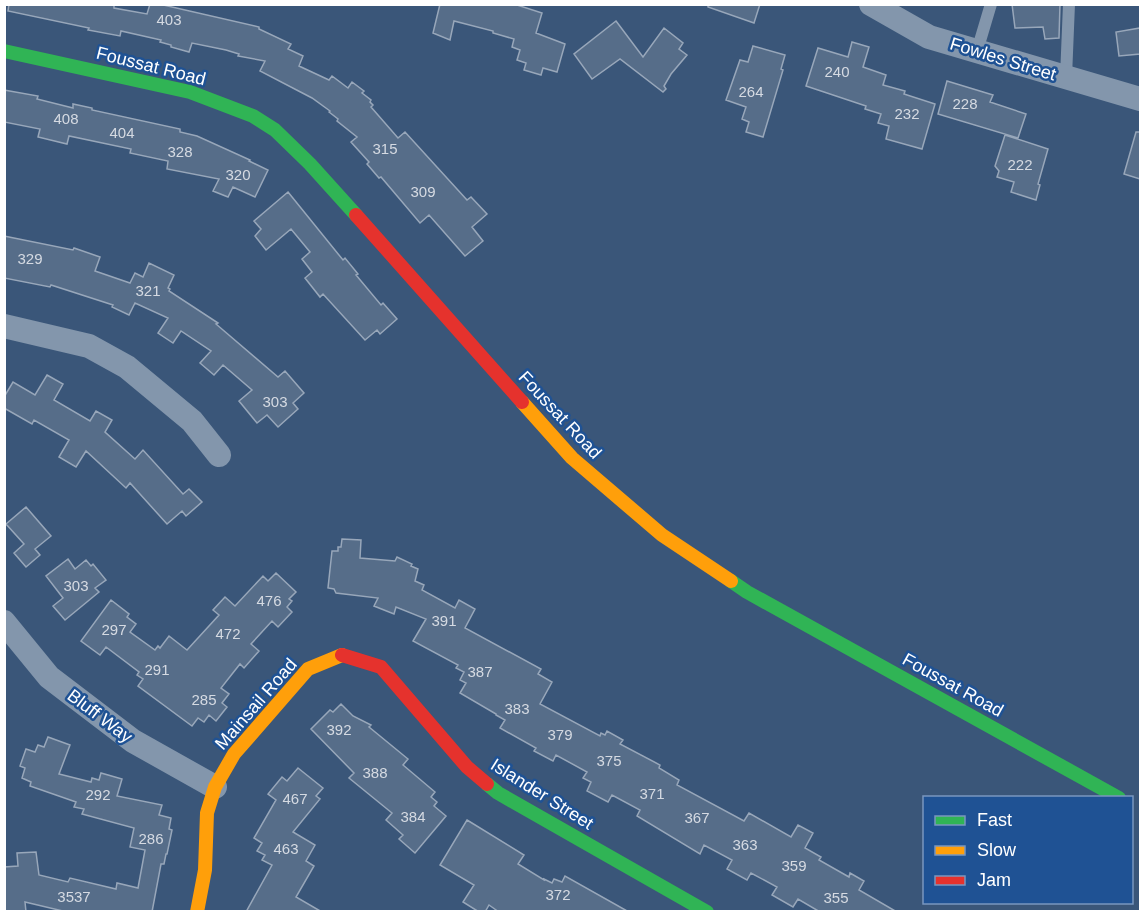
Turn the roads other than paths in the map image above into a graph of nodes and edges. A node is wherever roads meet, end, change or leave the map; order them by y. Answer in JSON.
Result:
{"nodes":[{"id":1,"x":871,"y":4,"type":"edge"},
{"id":2,"x":992,"y":4,"type":"edge"},
{"id":3,"x":1069,"y":4,"type":"edge"},
{"id":4,"x":4,"y":51,"type":"edge"},
{"id":5,"x":977,"y":51,"type":"junction"},
{"id":6,"x":1066,"y":77,"type":"junction"},
{"id":7,"x":1140,"y":99,"type":"edge"},
{"id":8,"x":4,"y":326,"type":"edge"},
{"id":9,"x":219,"y":455,"type":"dead end"},
{"id":10,"x":4,"y":622,"type":"edge"},
{"id":11,"x":354,"y":657,"type":"joint"},
{"id":12,"x":215,"y":787,"type":"junction"},
{"id":13,"x":1115,"y":796,"type":"edge"},
{"id":14,"x":197,"y":912,"type":"edge"},
{"id":15,"x":707,"y":912,"type":"edge"}],
"edges":[{"from":1,"to":5,"type":"street","name":"Fowles Street"},
{"from":2,"to":5,"type":"lane"},
{"from":3,"to":6,"type":"lane"},
{"from":4,"to":13,"type":"main road","name":"Foussat Road"},
{"from":5,"to":6,"type":"street","name":"Fowles Street"},
{"from":6,"to":7,"type":"street","name":"Fowles Street"},
{"from":8,"to":9,"type":"street"},
{"from":10,"to":12,"type":"street","name":"Bluff Way"},
{"from":11,"to":12,"type":"main road","name":"Mainsail Road"},
{"from":11,"to":15,"type":"main road","name":"Islander Street"},
{"from":12,"to":14,"type":"main road","name":"Mainsail Road"}]}
